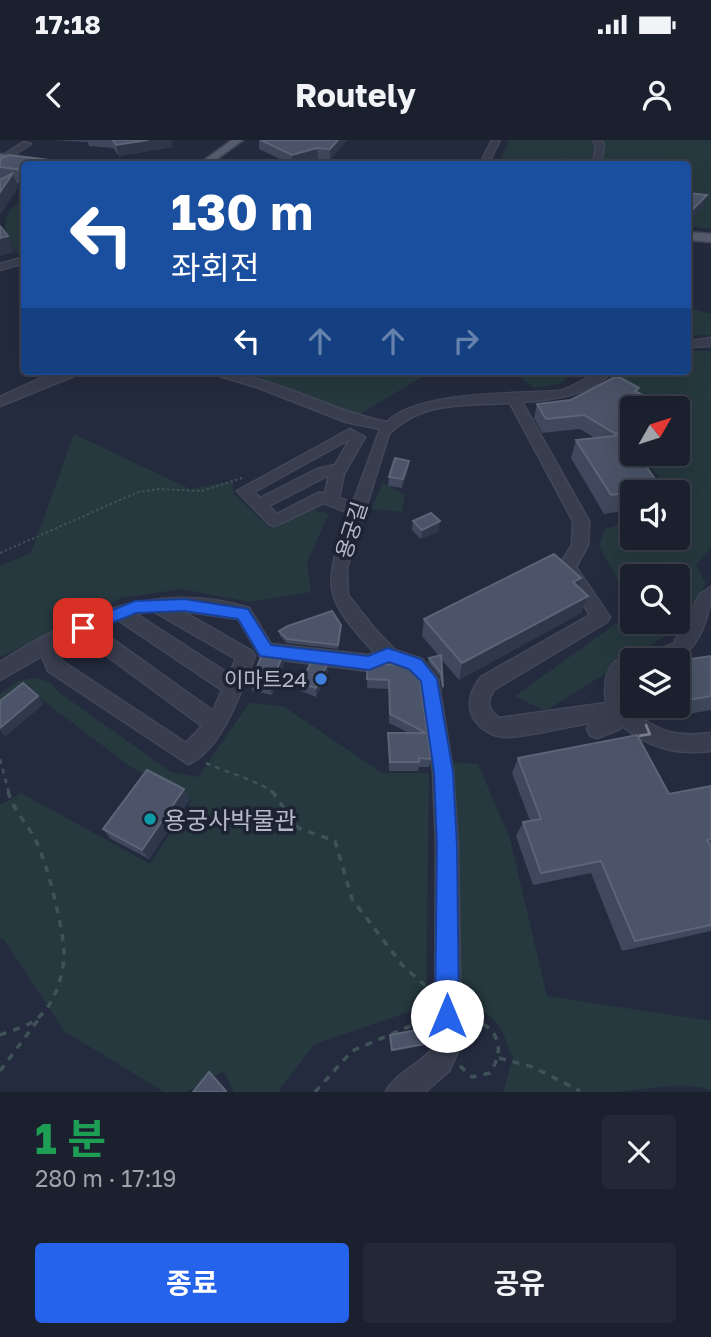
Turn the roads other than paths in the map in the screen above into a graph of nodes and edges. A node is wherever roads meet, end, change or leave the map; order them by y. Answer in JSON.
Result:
{"nodes":[{"id":1,"x":238,"y":140,"type":"edge"},
{"id":2,"x":496,"y":140,"type":"edge"},
{"id":3,"x":597,"y":140,"type":"edge"},
{"id":4,"x":27,"y":144,"type":"dead end"},
{"id":5,"x":2,"y":157,"type":"edge"},
{"id":6,"x":18,"y":159,"type":"junction"},
{"id":7,"x":32,"y":161,"type":"edge"},
{"id":8,"x":208,"y":161,"type":"edge"},
{"id":9,"x":486,"y":161,"type":"edge"},
{"id":10,"x":597,"y":161,"type":"edge"},
{"id":11,"x":0,"y":169,"type":"edge"},
{"id":12,"x":691,"y":236,"type":"edge"},
{"id":13,"x":711,"y":238,"type":"edge"},
{"id":14,"x":21,"y":261,"type":"edge"},
{"id":15,"x":0,"y":267,"type":"edge"},
{"id":16,"x":711,"y":342,"type":"edge"},
{"id":17,"x":691,"y":344,"type":"edge"},
{"id":18,"x":66,"y":375,"type":"edge"},
{"id":19,"x":225,"y":375,"type":"edge"},
{"id":20,"x":601,"y":375,"type":"edge"},
{"id":21,"x":515,"y":400,"type":"junction"},
{"id":22,"x":0,"y":402,"type":"edge"},
{"id":23,"x":387,"y":426,"type":"junction"},
{"id":24,"x":341,"y":468,"type":"junction"},
{"id":25,"x":331,"y":500,"type":"junction"},
{"id":26,"x":258,"y":505,"type":"junction"},
{"id":27,"x":358,"y":511,"type":"junction"},
{"id":28,"x":711,"y":593,"type":"edge"},
{"id":29,"x":155,"y":604,"type":"junction"},
{"id":30,"x":119,"y":612,"type":"junction"},
{"id":31,"x":83,"y":628,"type":"junction"},
{"id":32,"x":47,"y":646,"type":"junction"},
{"id":33,"x":678,"y":648,"type":"edge"},
{"id":34,"x":254,"y":649,"type":"junction"},
{"id":35,"x":388,"y":655,"type":"junction"},
{"id":36,"x":620,"y":671,"type":"edge"},
{"id":37,"x":0,"y":672,"type":"edge"},
{"id":38,"x":233,"y":687,"type":"junction"},
{"id":39,"x":617,"y":710,"type":"junction"},
{"id":40,"x":214,"y":723,"type":"dead end"},
{"id":41,"x":597,"y":729,"type":"dead end"},
{"id":42,"x":711,"y":742,"type":"edge"},
{"id":43,"x":400,"y":1092,"type":"edge"}],
"edges":[{"from":1,"to":8,"type":"main road"},
{"from":2,"to":9,"type":"street"},
{"from":3,"to":10,"type":"street"},
{"from":4,"to":5,"type":"street"},
{"from":5,"to":6,"type":"main road"},
{"from":6,"to":7,"type":"main road"},
{"from":6,"to":11,"type":"street"},
{"from":12,"to":13,"type":"main road"},
{"from":14,"to":15,"type":"street"},
{"from":16,"to":17,"type":"street"},
{"from":18,"to":22,"type":"street"},
{"from":19,"to":23,"type":"street"},
{"from":20,"to":21,"type":"street"},
{"from":21,"to":23,"type":"street"},
{"from":21,"to":39,"type":"street"},
{"from":23,"to":27,"type":"street","name":"용궁길"},
{"from":24,"to":25,"type":"street"},
{"from":24,"to":26,"type":"street"},
{"from":24,"to":26,"type":"street"},
{"from":25,"to":26,"type":"street"},
{"from":25,"to":27,"type":"street"},
{"from":27,"to":35,"type":"street","name":"용궁길"},
{"from":28,"to":33,"type":"street"},
{"from":29,"to":30,"type":"street"},
{"from":29,"to":34,"type":"street"},
{"from":29,"to":34,"type":"street"},
{"from":30,"to":31,"type":"street"},
{"from":30,"to":38,"type":"street"},
{"from":31,"to":32,"type":"street"},
{"from":31,"to":40,"type":"street"},
{"from":32,"to":37,"type":"street"},
{"from":32,"to":38,"type":"street"},
{"from":34,"to":35,"type":"street"},
{"from":34,"to":38,"type":"street"},
{"from":35,"to":43,"type":"street","name":"용궁길"},
{"from":36,"to":39,"type":"street"},
{"from":39,"to":41,"type":"street"},
{"from":39,"to":42,"type":"street","one_way":true}]}
